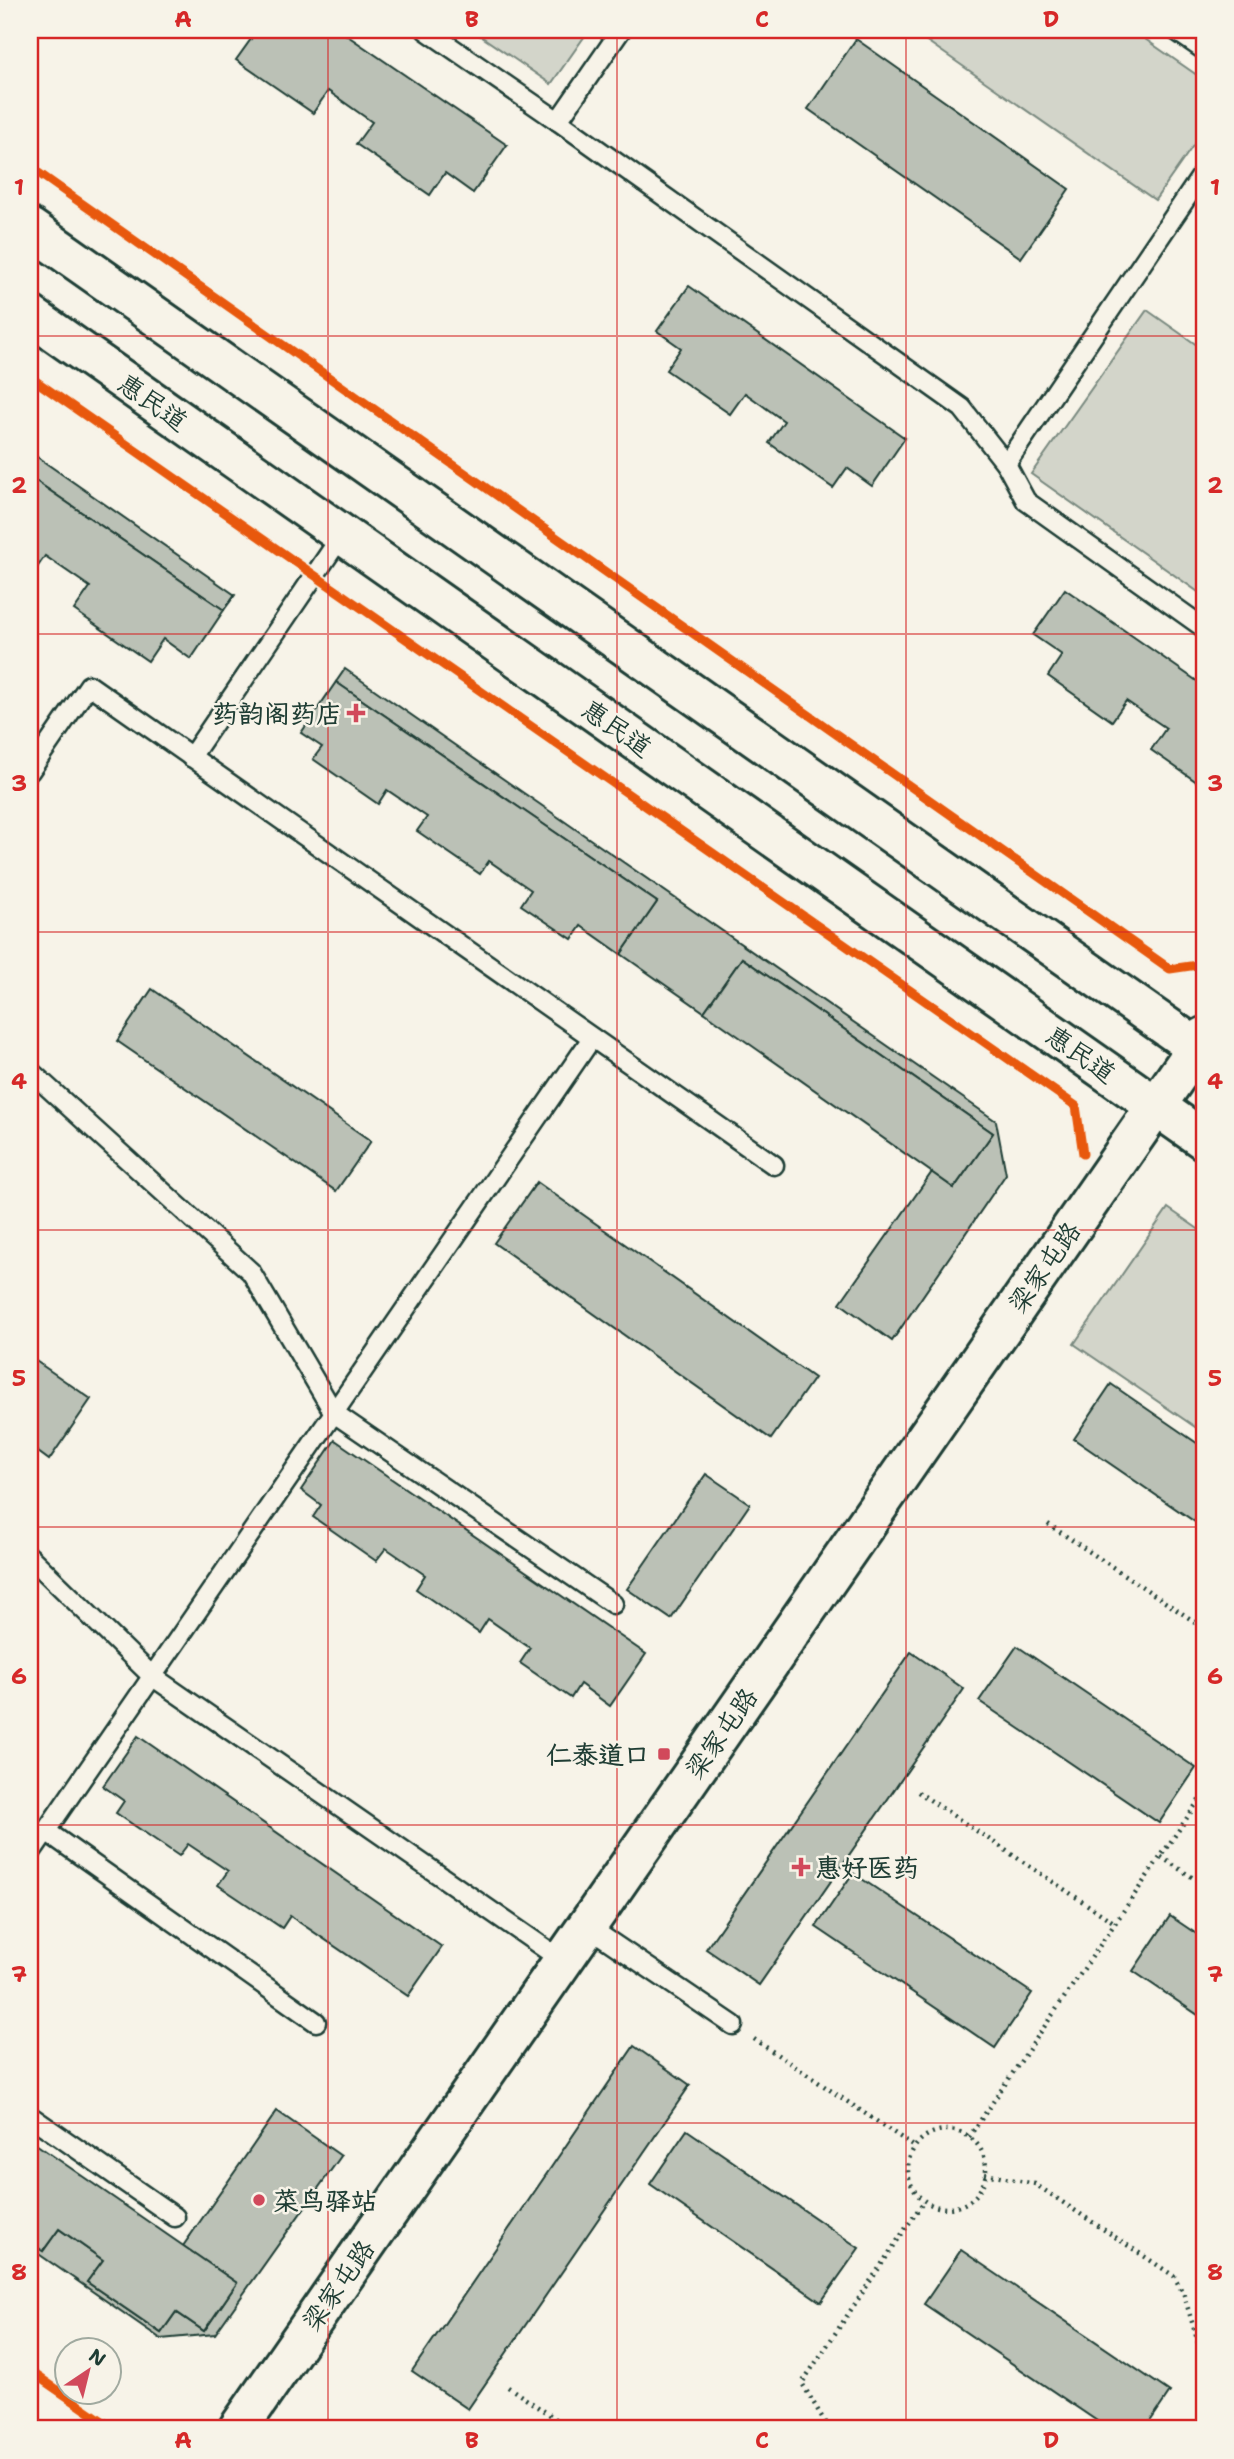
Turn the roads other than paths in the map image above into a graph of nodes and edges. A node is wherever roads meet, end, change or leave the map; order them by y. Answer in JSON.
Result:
{"nodes":[{"id":1,"x":426,"y":30,"type":"edge"},
{"id":2,"x":621,"y":30,"type":"edge"},
{"id":3,"x":1175,"y":30,"type":"edge"},
{"id":4,"x":1204,"y":50,"type":"edge"},
{"id":5,"x":558,"y":121,"type":"junction"},
{"id":6,"x":1204,"y":172,"type":"edge"},
{"id":7,"x":30,"y":228,"type":"edge"},
{"id":8,"x":30,"y":315,"type":"edge"},
{"id":9,"x":1006,"y":464,"type":"junction"},
{"id":10,"x":342,"y":535,"type":"junction"},
{"id":11,"x":1204,"y":628,"type":"edge"},
{"id":12,"x":191,"y":757,"type":"junction"},
{"id":13,"x":30,"y":771,"type":"edge"},
{"id":14,"x":593,"y":1038,"type":"junction"},
{"id":15,"x":1202,"y":1046,"type":"edge"},
{"id":16,"x":30,"y":1071,"type":"edge"},
{"id":17,"x":1155,"y":1107,"type":"junction"},
{"id":18,"x":1204,"y":1140,"type":"edge"},
{"id":19,"x":774,"y":1165,"type":"dead end"},
{"id":20,"x":334,"y":1413,"type":"junction"},
{"id":21,"x":30,"y":1557,"type":"edge"},
{"id":22,"x":613,"y":1604,"type":"dead end"},
{"id":23,"x":152,"y":1676,"type":"junction"},
{"id":24,"x":46,"y":1831,"type":"junction"},
{"id":25,"x":30,"y":1854,"type":"edge"},
{"id":26,"x":587,"y":1926,"type":"junction"},
{"id":27,"x":563,"y":1961,"type":"junction"},
{"id":28,"x":316,"y":2022,"type":"dead end"},
{"id":29,"x":733,"y":2025,"type":"road end"},
{"id":30,"x":30,"y":2116,"type":"edge"},
{"id":31,"x":175,"y":2217,"type":"dead end"},
{"id":32,"x":238,"y":2429,"type":"edge"}],
"edges":[{"from":1,"to":5,"type":"lane"},
{"from":2,"to":5,"type":"lane"},
{"from":3,"to":4,"type":"lane"},
{"from":5,"to":9,"type":"lane"},
{"from":6,"to":9,"type":"lane"},
{"from":7,"to":15,"type":"main road"},
{"from":8,"to":10,"type":"main road","name":"惠民道"},
{"from":9,"to":11,"type":"lane"},
{"from":10,"to":12,"type":"lane"},
{"from":10,"to":17,"type":"main road","name":"惠民道"},
{"from":12,"to":13,"type":"lane"},
{"from":12,"to":14,"type":"lane"},
{"from":14,"to":19,"type":"lane"},
{"from":14,"to":20,"type":"lane"},
{"from":15,"to":17,"type":"main road","name":"梁家屯路"},
{"from":16,"to":20,"type":"lane"},
{"from":17,"to":18,"type":"main road","name":"惠民道"},
{"from":17,"to":26,"type":"main road","name":"梁家屯路"},
{"from":20,"to":22,"type":"lane"},
{"from":20,"to":23,"type":"lane"},
{"from":21,"to":23,"type":"lane"},
{"from":23,"to":24,"type":"lane"},
{"from":23,"to":27,"type":"lane"},
{"from":24,"to":25,"type":"lane"},
{"from":24,"to":28,"type":"lane"},
{"from":26,"to":27,"type":"main road","name":"梁家屯路"},
{"from":26,"to":29,"type":"lane"},
{"from":27,"to":32,"type":"main road","name":"梁家屯路"},
{"from":30,"to":31,"type":"lane"}]}
